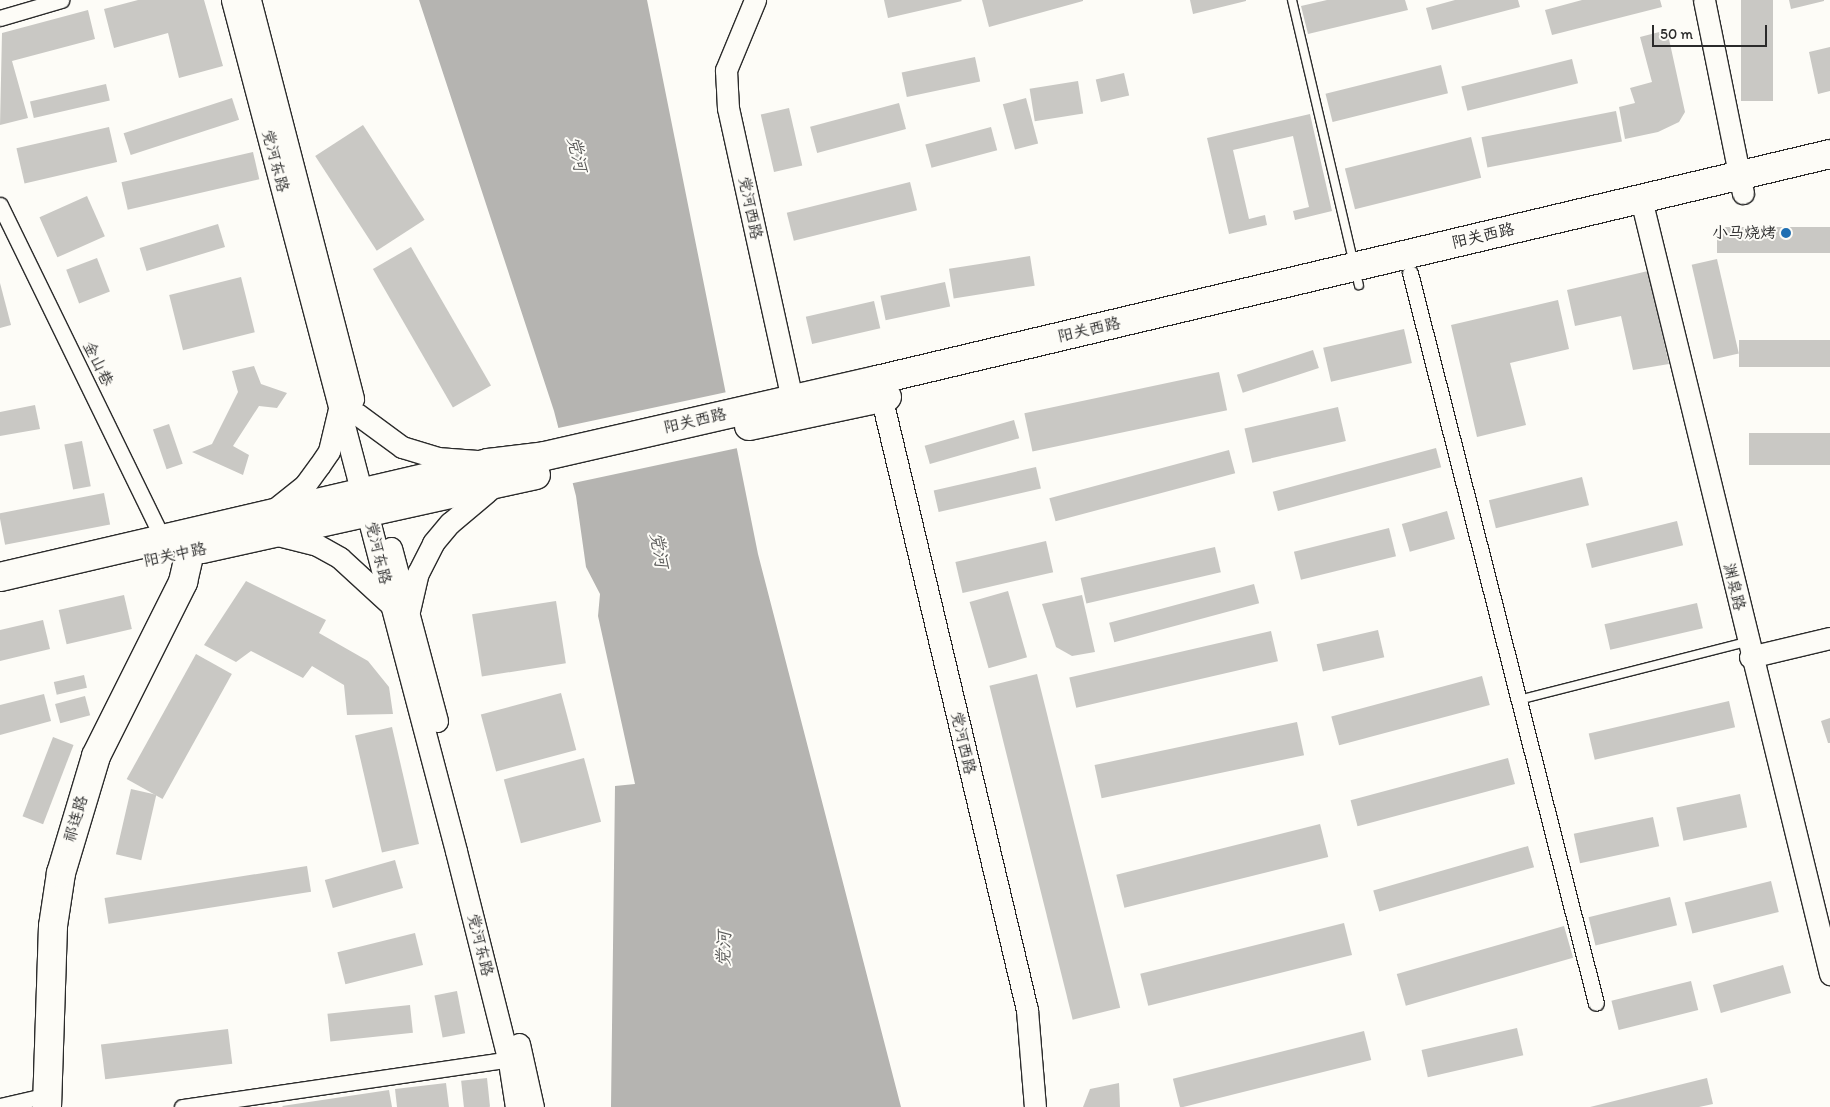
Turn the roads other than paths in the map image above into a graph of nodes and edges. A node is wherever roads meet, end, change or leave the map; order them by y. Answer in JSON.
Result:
{"nodes":[{"id":1,"x":61,"y":0,"type":"edge"},
{"id":2,"x":232,"y":0,"type":"edge"},
{"id":3,"x":250,"y":0,"type":"edge"},
{"id":4,"x":755,"y":0,"type":"edge"},
{"id":5,"x":1292,"y":0,"type":"edge"},
{"id":6,"x":1704,"y":0,"type":"edge"},
{"id":7,"x":0,"y":18,"type":"edge"},
{"id":8,"x":1830,"y":154,"type":"edge"},
{"id":9,"x":1830,"y":173,"type":"edge"},
{"id":10,"x":1741,"y":184,"type":"junction"},
{"id":11,"x":0,"y":205,"type":"edge"},
{"id":12,"x":1643,"y":208,"type":"junction"},
{"id":13,"x":1410,"y":273,"type":"junction"},
{"id":14,"x":1357,"y":276,"type":"junction"},
{"id":15,"x":879,"y":389,"type":"junction"},
{"id":16,"x":348,"y":410,"type":"junction"},
{"id":17,"x":784,"y":410,"type":"junction"},
{"id":18,"x":494,"y":472,"type":"junction"},
{"id":19,"x":364,"y":502,"type":"junction"},
{"id":20,"x":270,"y":525,"type":"junction"},
{"id":21,"x":163,"y":539,"type":"junction"},
{"id":22,"x":190,"y":552,"type":"junction"},
{"id":23,"x":0,"y":577,"type":"edge"},
{"id":24,"x":0,"y":595,"type":"edge"},
{"id":25,"x":390,"y":604,"type":"junction"},
{"id":26,"x":409,"y":613,"type":"junction"},
{"id":27,"x":1830,"y":638,"type":"edge"},
{"id":28,"x":1749,"y":650,"type":"junction"},
{"id":29,"x":1519,"y":700,"type":"junction"},
{"id":30,"x":1830,"y":974,"type":"edge"},
{"id":31,"x":1596,"y":1003,"type":"dead end"},
{"id":32,"x":516,"y":1059,"type":"junction"},
{"id":33,"x":47,"y":1101,"type":"edge"},
{"id":34,"x":0,"y":1106,"type":"edge"},
{"id":35,"x":182,"y":1107,"type":"edge"},
{"id":36,"x":516,"y":1107,"type":"edge"},
{"id":37,"x":533,"y":1107,"type":"edge"},
{"id":38,"x":1035,"y":1107,"type":"edge"}],
"edges":[{"from":1,"to":7,"type":"street"},
{"from":2,"to":16,"type":"main road","name":"党河东路"},
{"from":3,"to":16,"type":"main road"},
{"from":4,"to":17,"type":"main road","name":"党河西路"},
{"from":5,"to":14,"type":"lane"},
{"from":6,"to":10,"type":"main road"},
{"from":8,"to":10,"type":"highway","name":"阳关西路"},
{"from":9,"to":10,"type":"highway","name":"阳关西路"},
{"from":10,"to":12,"type":"highway","name":"阳关西路"},
{"from":11,"to":21,"type":"street","name":"金山巷"},
{"from":12,"to":13,"type":"highway","name":"阳关西路"},
{"from":12,"to":14,"type":"highway","name":"阳关西路"},
{"from":12,"to":28,"type":"main road","name":"渊泉路"},
{"from":13,"to":14,"type":"highway","name":"阳关西路"},
{"from":13,"to":29,"type":"street"},
{"from":14,"to":15,"type":"highway","name":"阳关西路"},
{"from":15,"to":17,"type":"highway","name":"阳关西路"},
{"from":15,"to":38,"type":"main road","name":"党河西路"},
{"from":16,"to":18,"type":"main road"},
{"from":16,"to":19,"type":"main road","name":"党河东路"},
{"from":16,"to":20,"type":"main road"},
{"from":17,"to":18,"type":"highway","name":"阳关西路"},
{"from":18,"to":19,"type":"highway","name":"阳关西路"},
{"from":18,"to":26,"type":"main road"},
{"from":19,"to":20,"type":"highway","name":"阳关中路"},
{"from":19,"to":25,"type":"main road","name":"党河东路"},
{"from":19,"to":26,"type":"main road","name":"党河东路"},
{"from":20,"to":21,"type":"highway","name":"阳关中路"},
{"from":20,"to":22,"type":"highway","name":"阳关中路"},
{"from":20,"to":25,"type":"main road"},
{"from":21,"to":23,"type":"highway","name":"阳关中路"},
{"from":22,"to":24,"type":"highway","name":"阳关中路"},
{"from":22,"to":33,"type":"highway","name":"祁连路"},
{"from":25,"to":32,"type":"main road","name":"党河东路"},
{"from":26,"to":32,"type":"main road","name":"党河东路"},
{"from":27,"to":28,"type":"main road"},
{"from":28,"to":29,"type":"lane"},
{"from":28,"to":30,"type":"main road","name":"渊泉路"},
{"from":29,"to":31,"type":"street"},
{"from":32,"to":35,"type":"street"},
{"from":32,"to":36,"type":"main road","name":"党河东路"},
{"from":32,"to":37,"type":"main road","name":"党河东路"},
{"from":33,"to":34,"type":"street"}]}
